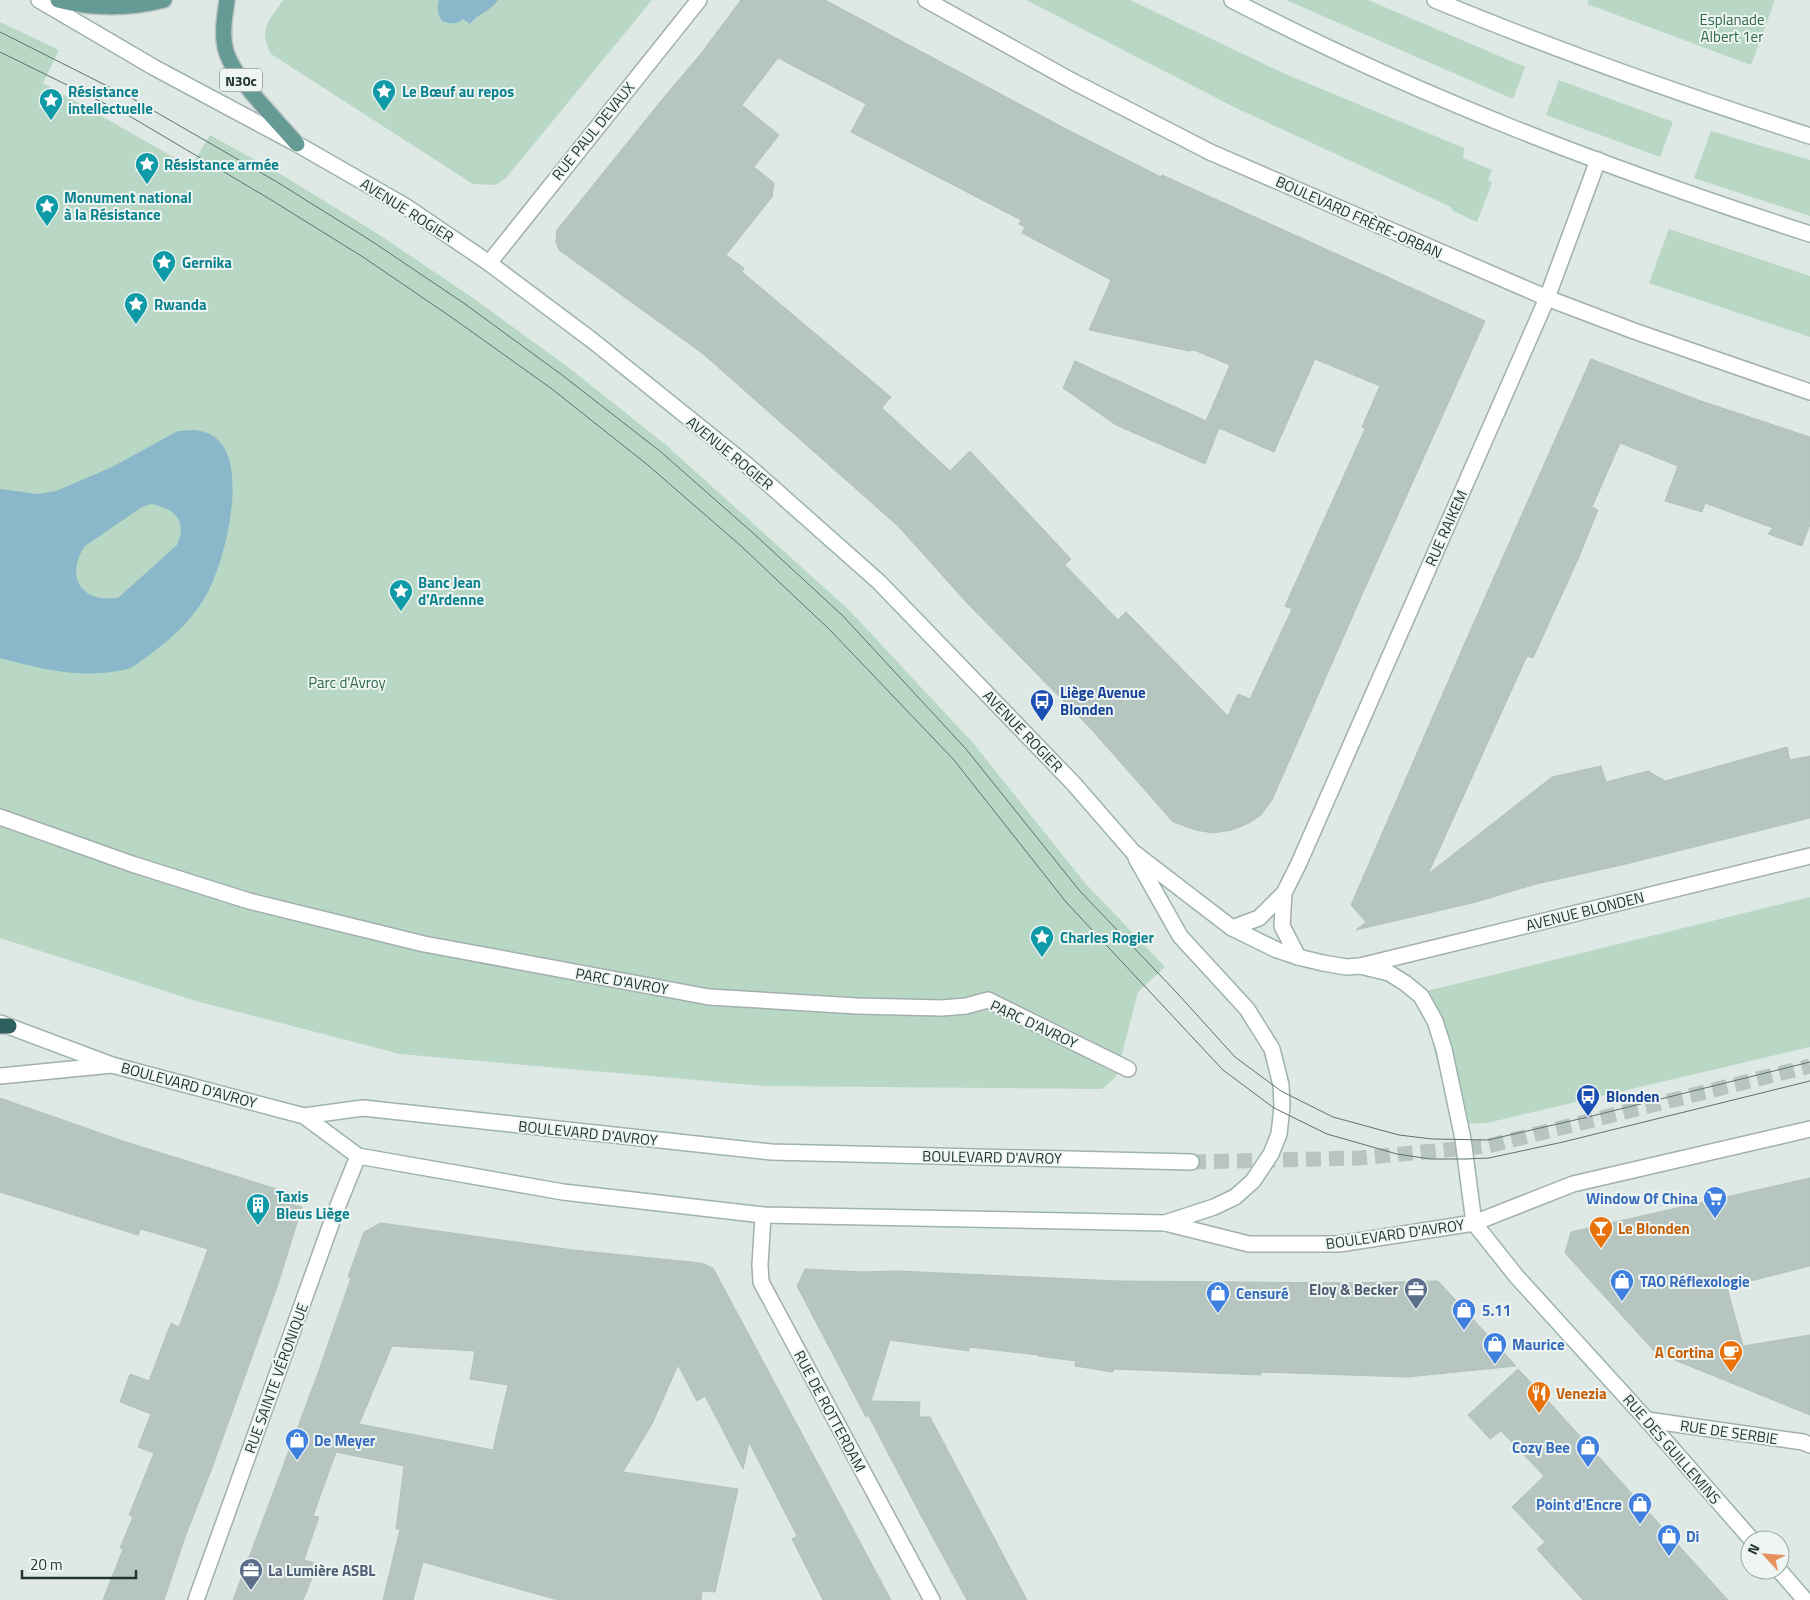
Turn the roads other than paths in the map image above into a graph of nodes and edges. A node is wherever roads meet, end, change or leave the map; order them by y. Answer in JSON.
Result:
{"nodes":[{"id":1,"x":39,"y":0,"type":"edge"},
{"id":2,"x":58,"y":0,"type":"edge"},
{"id":3,"x":164,"y":0,"type":"edge"},
{"id":4,"x":227,"y":0,"type":"edge"},
{"id":5,"x":699,"y":0,"type":"edge"},
{"id":6,"x":926,"y":0,"type":"edge"},
{"id":7,"x":1232,"y":0,"type":"edge"},
{"id":8,"x":1435,"y":0,"type":"edge"},
{"id":9,"x":1810,"y":136,"type":"edge"},
{"id":10,"x":297,"y":144,"type":"junction"},
{"id":11,"x":1598,"y":160,"type":"junction"},
{"id":12,"x":1810,"y":234,"type":"edge"},
{"id":13,"x":489,"y":263,"type":"junction"},
{"id":14,"x":1547,"y":298,"type":"junction"},
{"id":15,"x":1810,"y":392,"type":"edge"},
{"id":16,"x":0,"y":817,"type":"edge"},
{"id":17,"x":1133,"y":852,"type":"junction"},
{"id":18,"x":1810,"y":856,"type":"edge"},
{"id":19,"x":1284,"y":893,"type":"junction"},
{"id":20,"x":1232,"y":928,"type":"junction"},
{"id":21,"x":1298,"y":957,"type":"junction"},
{"id":22,"x":1360,"y":966,"type":"junction"},
{"id":23,"x":3,"y":1025,"type":"edge"},
{"id":24,"x":112,"y":1065,"type":"junction"},
{"id":25,"x":1128,"y":1069,"type":"dead end"},
{"id":26,"x":0,"y":1076,"type":"edge"},
{"id":27,"x":304,"y":1116,"type":"junction"},
{"id":28,"x":1810,"y":1129,"type":"edge"},
{"id":29,"x":358,"y":1156,"type":"junction"},
{"id":30,"x":1191,"y":1162,"type":"tunnel mouth"},
{"id":31,"x":763,"y":1215,"type":"junction"},
{"id":32,"x":1165,"y":1223,"type":"junction"},
{"id":33,"x":1474,"y":1223,"type":"junction"},
{"id":34,"x":1647,"y":1420,"type":"junction"},
{"id":35,"x":1810,"y":1445,"type":"edge"},
{"id":36,"x":1743,"y":1530,"type":"edge"},
{"id":37,"x":1788,"y":1580,"type":"edge"},
{"id":38,"x":196,"y":1600,"type":"edge"},
{"id":39,"x":932,"y":1600,"type":"edge"},
{"id":40,"x":1805,"y":1600,"type":"edge"}],
"edges":[{"from":1,"to":10,"type":"street","name":"AVENUE ROGIER"},
{"from":2,"to":3,"type":"main road"},
{"from":4,"to":10,"type":"main road","number":"N30c"},
{"from":5,"to":13,"type":"street","name":"RUE PAUL DEVAUX"},
{"from":6,"to":14,"type":"street","name":"BOULEVARD FRÈRE-ORBAN"},
{"from":7,"to":11,"type":"street"},
{"from":8,"to":9,"type":"street"},
{"from":10,"to":13,"type":"street","name":"AVENUE ROGIER"},
{"from":11,"to":12,"type":"street"},
{"from":11,"to":14,"type":"street","name":"RUE RAIKEM"},
{"from":13,"to":17,"type":"street","name":"AVENUE ROGIER"},
{"from":14,"to":15,"type":"street","name":"BOULEVARD FRÈRE-ORBAN"},
{"from":14,"to":19,"type":"street","name":"RUE RAIKEM"},
{"from":16,"to":25,"type":"street","name":"PARC D'AVROY"},
{"from":17,"to":20,"type":"street","name":"AVENUE ROGIER"},
{"from":17,"to":32,"type":"street"},
{"from":18,"to":22,"type":"street","name":"AVENUE BLONDEN"},
{"from":19,"to":20,"type":"street","name":"RUE RAIKEM"},
{"from":19,"to":21,"type":"street","name":"RUE RAIKEM"},
{"from":20,"to":21,"type":"street","name":"AVENUE ROGIER"},
{"from":21,"to":22,"type":"street","name":"AVENUE ROGIER"},
{"from":22,"to":33,"type":"street","name":"BOULEVARD D'AVROY"},
{"from":23,"to":24,"type":"street","name":"BOULEVARD D'AVROY"},
{"from":24,"to":26,"type":"street"},
{"from":24,"to":27,"type":"street","name":"BOULEVARD D'AVROY"},
{"from":27,"to":29,"type":"street"},
{"from":27,"to":30,"type":"street","name":"BOULEVARD D'AVROY"},
{"from":28,"to":33,"type":"street"},
{"from":29,"to":31,"type":"street"},
{"from":29,"to":38,"type":"street","name":"RUE SAINTE VÉRONIQUE"},
{"from":31,"to":32,"type":"street"},
{"from":31,"to":39,"type":"street","name":"RUE DE ROTTERDAM"},
{"from":32,"to":33,"type":"street","name":"BOULEVARD D'AVROY"},
{"from":33,"to":34,"type":"street","name":"RUE DES GUILLEMINS"},
{"from":34,"to":35,"type":"street","name":"RUE DE SERBIE"},
{"from":34,"to":36,"type":"street","name":"RUE DES GUILLEMINS"},
{"from":37,"to":40,"type":"street"}]}
